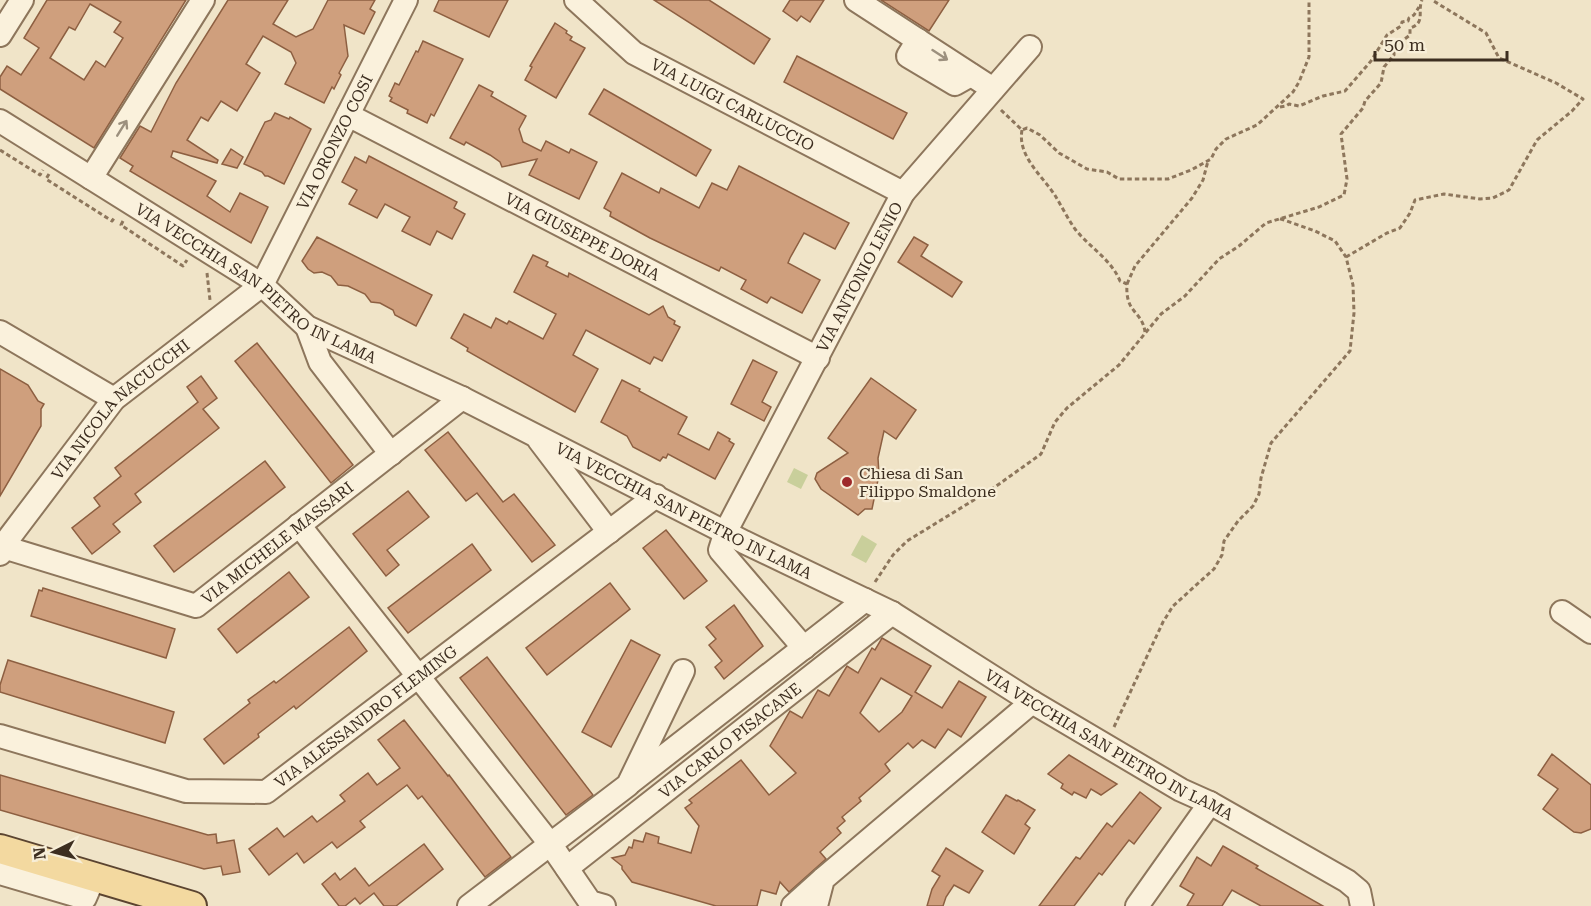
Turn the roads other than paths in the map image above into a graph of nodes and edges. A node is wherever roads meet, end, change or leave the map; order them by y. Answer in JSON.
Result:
{"nodes":[{"id":1,"x":22,"y":0,"type":"edge"},
{"id":2,"x":203,"y":0,"type":"edge"},
{"id":3,"x":406,"y":0,"type":"edge"},
{"id":4,"x":576,"y":0,"type":"edge"},
{"id":5,"x":856,"y":0,"type":"edge"},
{"id":6,"x":0,"y":35,"type":"edge"},
{"id":7,"x":1030,"y":48,"type":"dead end"},
{"id":8,"x":989,"y":93,"type":"junction"},
{"id":9,"x":348,"y":115,"type":"junction"},
{"id":10,"x":0,"y":121,"type":"edge"},
{"id":11,"x":91,"y":178,"type":"junction"},
{"id":12,"x":903,"y":193,"type":"junction"},
{"id":13,"x":262,"y":285,"type":"junction"},
{"id":14,"x":307,"y":327,"type":"junction"},
{"id":15,"x":0,"y":332,"type":"edge"},
{"id":16,"x":818,"y":358,"type":"junction"},
{"id":17,"x":462,"y":398,"type":"junction"},
{"id":18,"x":114,"y":399,"type":"junction"},
{"id":19,"x":536,"y":436,"type":"junction"},
{"id":20,"x":391,"y":454,"type":"junction"},
{"id":21,"x":656,"y":496,"type":"junction"},
{"id":22,"x":299,"y":525,"type":"junction"},
{"id":23,"x":726,"y":531,"type":"junction"},
{"id":24,"x":609,"y":532,"type":"junction"},
{"id":25,"x":1,"y":549,"type":"edge"},
{"id":26,"x":866,"y":600,"type":"junction"},
{"id":27,"x":1562,"y":612,"type":"dead end"},
{"id":28,"x":892,"y":613,"type":"junction"},
{"id":29,"x":1591,"y":632,"type":"edge"},
{"id":30,"x":804,"y":648,"type":"junction"},
{"id":31,"x":682,"y":672,"type":"dead end"},
{"id":32,"x":418,"y":676,"type":"junction"},
{"id":33,"x":1032,"y":702,"type":"junction"},
{"id":34,"x":0,"y":736,"type":"edge"},
{"id":35,"x":628,"y":785,"type":"junction"},
{"id":36,"x":1210,"y":803,"type":"junction"},
{"id":37,"x":551,"y":845,"type":"junction"},
{"id":38,"x":0,"y":849,"type":"edge"},
{"id":39,"x":567,"y":868,"type":"junction"},
{"id":40,"x":0,"y":873,"type":"edge"},
{"id":41,"x":94,"y":877,"type":"junction"},
{"id":42,"x":823,"y":879,"type":"junction"},
{"id":43,"x":132,"y":897,"type":"edge"},
{"id":44,"x":192,"y":906,"type":"edge"},
{"id":45,"x":469,"y":906,"type":"edge"},
{"id":46,"x":604,"y":906,"type":"edge"},
{"id":47,"x":793,"y":906,"type":"edge"},
{"id":48,"x":816,"y":906,"type":"edge"},
{"id":49,"x":1137,"y":906,"type":"edge"},
{"id":50,"x":1362,"y":906,"type":"edge"}],
"edges":[{"from":1,"to":6,"type":"street"},
{"from":11,"to":2,"type":"street","one_way":true},
{"from":3,"to":9,"type":"street","name":"VIA ORONZO COSI"},
{"from":4,"to":12,"type":"street","name":"VIA LUIGI CARLUCCIO"},
{"from":5,"to":8,"type":"street","one_way":true},
{"from":7,"to":8,"type":"street","name":"VIA ANTONIO LENIO"},
{"from":8,"to":12,"type":"street","name":"VIA ANTONIO LENIO"},
{"from":9,"to":13,"type":"street","name":"VIA ORONZO COSI"},
{"from":9,"to":16,"type":"street","name":"VIA GIUSEPPE DORIA"},
{"from":10,"to":11,"type":"street","name":"VIA VECCHIA SAN PIETRO IN LAMA"},
{"from":11,"to":13,"type":"street","name":"VIA VECCHIA SAN PIETRO IN LAMA"},
{"from":12,"to":16,"type":"street","name":"VIA ANTONIO LENIO"},
{"from":13,"to":14,"type":"street","name":"VIA VECCHIA SAN PIETRO IN LAMA"},
{"from":13,"to":18,"type":"street","name":"VIA NICOLA NACUCCHI"},
{"from":14,"to":17,"type":"street","name":"VIA VECCHIA SAN PIETRO IN LAMA"},
{"from":14,"to":20,"type":"street"},
{"from":15,"to":18,"type":"street"},
{"from":16,"to":23,"type":"street","name":"VIA ANTONIO LENIO"},
{"from":17,"to":19,"type":"street","name":"VIA VECCHIA SAN PIETRO IN LAMA"},
{"from":17,"to":20,"type":"street","name":"VIA MICHELE MASSARI"},
{"from":18,"to":25,"type":"street","name":"VIA NICOLA NACUCCHI"},
{"from":19,"to":21,"type":"street","name":"VIA VECCHIA SAN PIETRO IN LAMA"},
{"from":19,"to":24,"type":"street"},
{"from":20,"to":22,"type":"street","name":"VIA MICHELE MASSARI"},
{"from":21,"to":23,"type":"street","name":"VIA VECCHIA SAN PIETRO IN LAMA"},
{"from":21,"to":24,"type":"street","name":"VIA ALESSANDRO FLEMING"},
{"from":22,"to":25,"type":"street","name":"VIA MICHELE MASSARI"},
{"from":22,"to":32,"type":"street"},
{"from":23,"to":26,"type":"street","name":"VIA VECCHIA SAN PIETRO IN LAMA"},
{"from":23,"to":30,"type":"street"},
{"from":24,"to":32,"type":"street","name":"VIA ALESSANDRO FLEMING"},
{"from":26,"to":28,"type":"street","name":"VIA VECCHIA SAN PIETRO IN LAMA"},
{"from":26,"to":30,"type":"street","name":"VIA CARLO PISACANE"},
{"from":27,"to":29,"type":"street"},
{"from":28,"to":33,"type":"street","name":"VIA VECCHIA SAN PIETRO IN LAMA"},
{"from":28,"to":39,"type":"street","name":"VIA CARLO PISACANE"},
{"from":30,"to":35,"type":"street","name":"VIA CARLO PISACANE"},
{"from":31,"to":35,"type":"street","name":"VIA CARLO PISACANE"},
{"from":32,"to":34,"type":"street","name":"VIA ALESSANDRO FLEMING"},
{"from":32,"to":37,"type":"street"},
{"from":33,"to":36,"type":"street","name":"VIA VECCHIA SAN PIETRO IN LAMA"},
{"from":33,"to":42,"type":"street"},
{"from":35,"to":37,"type":"street","name":"VIA CARLO PISACANE"},
{"from":36,"to":49,"type":"street"},
{"from":36,"to":50,"type":"street","name":"VIA VECCHIA SAN PIETRO IN LAMA"},
{"from":37,"to":39,"type":"street"},
{"from":37,"to":45,"type":"street","name":"VIA CARLO PISACANE"},
{"from":38,"to":41,"type":"main road"},
{"from":39,"to":46,"type":"street"},
{"from":40,"to":41,"type":"street"},
{"from":41,"to":43,"type":"main road"},
{"from":42,"to":47,"type":"street"},
{"from":42,"to":48,"type":"street"},
{"from":43,"to":44,"type":"main road"}]}
